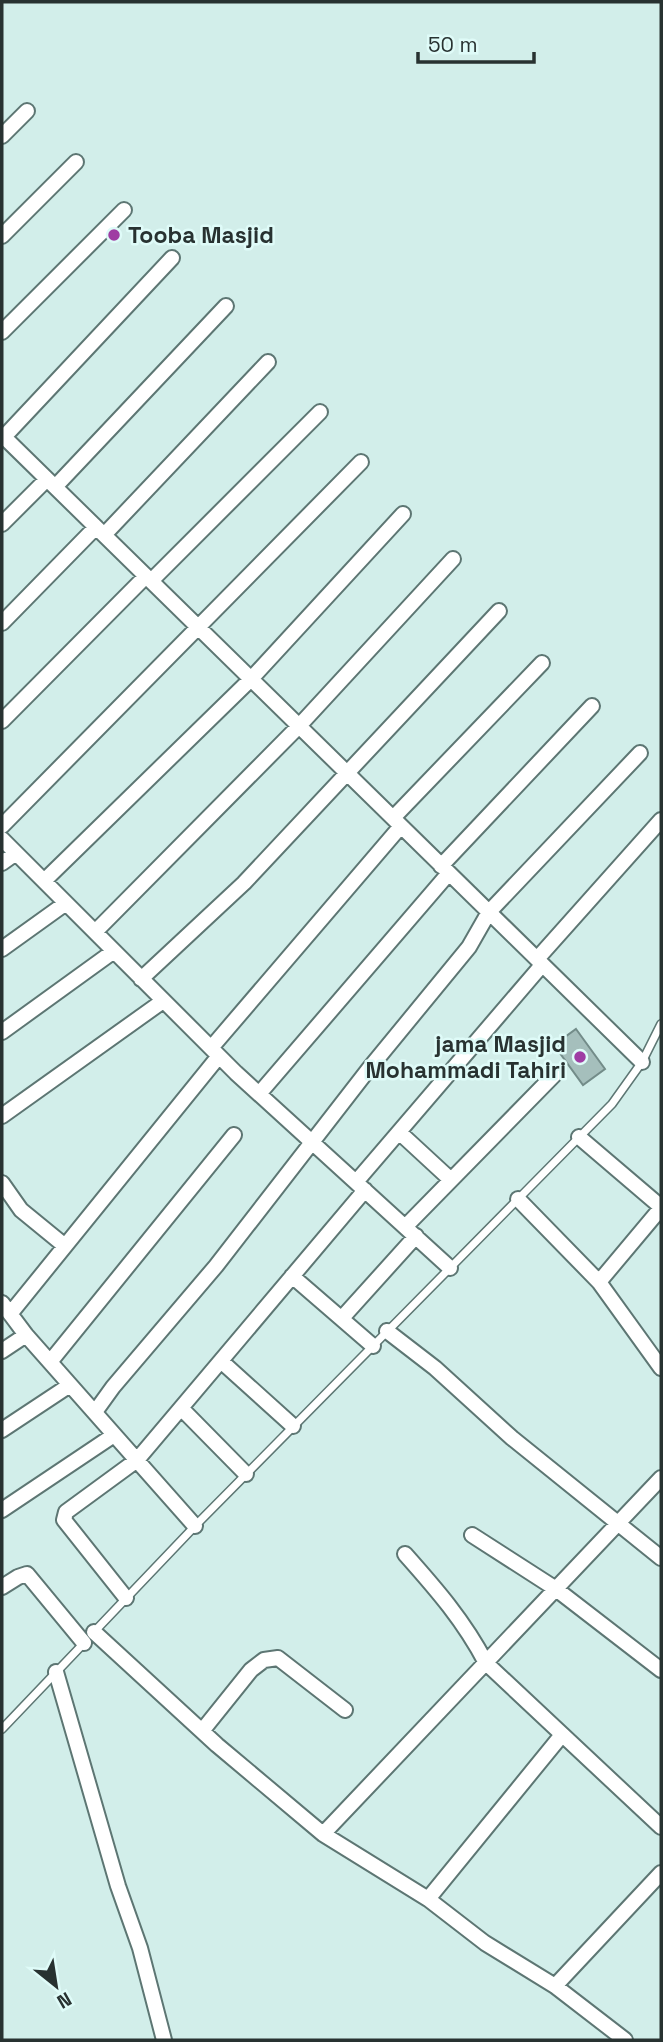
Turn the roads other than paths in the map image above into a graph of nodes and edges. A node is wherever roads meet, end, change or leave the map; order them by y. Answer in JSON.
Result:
{"nodes":[{"id":1,"x":27,"y":111,"type":"dead end"},
{"id":2,"x":2,"y":136,"type":"edge"},
{"id":3,"x":76,"y":162,"type":"dead end"},
{"id":4,"x":124,"y":210,"type":"dead end"},
{"id":5,"x":2,"y":236,"type":"edge"},
{"id":6,"x":172,"y":258,"type":"dead end"},
{"id":7,"x":226,"y":306,"type":"dead end"},
{"id":8,"x":2,"y":332,"type":"edge"},
{"id":9,"x":268,"y":362,"type":"dead end"},
{"id":10,"x":320,"y":412,"type":"dead end"},
{"id":11,"x":3,"y":436,"type":"edge"},
{"id":12,"x":361,"y":462,"type":"dead end"},
{"id":13,"x":51,"y":483,"type":"junction"},
{"id":14,"x":403,"y":514,"type":"dead end"},
{"id":15,"x":2,"y":524,"type":"edge"},
{"id":16,"x":100,"y":531,"type":"junction"},
{"id":17,"x":453,"y":559,"type":"dead end"},
{"id":18,"x":149,"y":579,"type":"junction"},
{"id":19,"x":499,"y":611,"type":"dead end"},
{"id":20,"x":2,"y":624,"type":"edge"},
{"id":21,"x":199,"y":628,"type":"junction"},
{"id":22,"x":542,"y":663,"type":"dead end"},
{"id":23,"x":251,"y":679,"type":"junction"},
{"id":24,"x":592,"y":706,"type":"dead end"},
{"id":25,"x":2,"y":722,"type":"edge"},
{"id":26,"x":299,"y":726,"type":"junction"},
{"id":27,"x":640,"y":752,"type":"dead end"},
{"id":28,"x":347,"y":773,"type":"junction"},
{"id":29,"x":661,"y":820,"type":"edge"},
{"id":30,"x":397,"y":822,"type":"junction"},
{"id":31,"x":2,"y":827,"type":"edge"},
{"id":32,"x":2,"y":839,"type":"edge"},
{"id":33,"x":16,"y":853,"type":"junction"},
{"id":34,"x":2,"y":863,"type":"edge"},
{"id":35,"x":445,"y":869,"type":"junction"},
{"id":36,"x":44,"y":881,"type":"junction"},
{"id":37,"x":66,"y":903,"type":"junction"},
{"id":38,"x":489,"y":912,"type":"junction"},
{"id":39,"x":95,"y":932,"type":"junction"},
{"id":40,"x":2,"y":949,"type":"edge"},
{"id":41,"x":114,"y":951,"type":"junction"},
{"id":42,"x":539,"y":962,"type":"junction"},
{"id":43,"x":141,"y":979,"type":"junction"},
{"id":44,"x":163,"y":1000,"type":"junction"},
{"id":45,"x":661,"y":1024,"type":"edge"},
{"id":46,"x":2,"y":1032,"type":"edge"},
{"id":47,"x":215,"y":1052,"type":"junction"},
{"id":48,"x":642,"y":1062,"type":"junction"},
{"id":49,"x":554,"y":1075,"type":"dead end"},
{"id":50,"x":259,"y":1094,"type":"junction"},
{"id":51,"x":2,"y":1116,"type":"edge"},
{"id":52,"x":399,"y":1132,"type":"junction"},
{"id":53,"x":234,"y":1135,"type":"dead end"},
{"id":54,"x":579,"y":1137,"type":"junction"},
{"id":55,"x":313,"y":1143,"type":"junction"},
{"id":56,"x":451,"y":1180,"type":"junction"},
{"id":57,"x":2,"y":1183,"type":"edge"},
{"id":58,"x":361,"y":1186,"type":"junction"},
{"id":59,"x":518,"y":1199,"type":"junction"},
{"id":60,"x":661,"y":1208,"type":"edge"},
{"id":61,"x":411,"y":1232,"type":"junction"},
{"id":62,"x":65,"y":1246,"type":"junction"},
{"id":63,"x":450,"y":1268,"type":"junction"},
{"id":64,"x":292,"y":1276,"type":"junction"},
{"id":65,"x":599,"y":1282,"type":"junction"},
{"id":66,"x":6,"y":1308,"type":"edge"},
{"id":67,"x":342,"y":1318,"type":"junction"},
{"id":68,"x":387,"y":1331,"type":"junction"},
{"id":69,"x":26,"y":1335,"type":"junction"},
{"id":70,"x":373,"y":1346,"type":"junction"},
{"id":71,"x":2,"y":1351,"type":"edge"},
{"id":72,"x":221,"y":1360,"type":"junction"},
{"id":73,"x":50,"y":1362,"type":"junction"},
{"id":74,"x":661,"y":1368,"type":"edge"},
{"id":75,"x":70,"y":1385,"type":"junction"},
{"id":76,"x":181,"y":1408,"type":"junction"},
{"id":77,"x":95,"y":1412,"type":"junction"},
{"id":78,"x":293,"y":1426,"type":"junction"},
{"id":79,"x":2,"y":1430,"type":"edge"},
{"id":80,"x":114,"y":1435,"type":"junction"},
{"id":81,"x":137,"y":1460,"type":"junction"},
{"id":82,"x":246,"y":1474,"type":"junction"},
{"id":83,"x":661,"y":1478,"type":"edge"},
{"id":84,"x":2,"y":1510,"type":"edge"},
{"id":85,"x":619,"y":1523,"type":"junction"},
{"id":86,"x":195,"y":1526,"type":"junction"},
{"id":87,"x":472,"y":1535,"type":"dead end"},
{"id":88,"x":405,"y":1554,"type":"dead end"},
{"id":89,"x":661,"y":1558,"type":"edge"},
{"id":90,"x":2,"y":1587,"type":"edge"},
{"id":91,"x":556,"y":1589,"type":"junction"},
{"id":92,"x":126,"y":1598,"type":"junction"},
{"id":93,"x":89,"y":1637,"type":"junction"},
{"id":94,"x":486,"y":1663,"type":"junction"},
{"id":95,"x":661,"y":1670,"type":"edge"},
{"id":96,"x":56,"y":1672,"type":"junction"},
{"id":97,"x":345,"y":1710,"type":"dead end"},
{"id":98,"x":2,"y":1729,"type":"edge"},
{"id":99,"x":202,"y":1731,"type":"junction"},
{"id":100,"x":561,"y":1736,"type":"junction"},
{"id":101,"x":661,"y":1828,"type":"edge"},
{"id":102,"x":323,"y":1834,"type":"junction"},
{"id":103,"x":661,"y":1873,"type":"edge"},
{"id":104,"x":428,"y":1899,"type":"junction"},
{"id":105,"x":555,"y":1986,"type":"junction"},
{"id":106,"x":164,"y":2040,"type":"edge"},
{"id":107,"x":625,"y":2040,"type":"edge"}],
"edges":[{"from":1,"to":2,"type":"street"},
{"from":3,"to":5,"type":"street"},
{"from":4,"to":8,"type":"street"},
{"from":6,"to":11,"type":"street"},
{"from":7,"to":13,"type":"street"},
{"from":9,"to":16,"type":"street"},
{"from":10,"to":18,"type":"street"},
{"from":11,"to":13,"type":"street"},
{"from":12,"to":21,"type":"street"},
{"from":13,"to":15,"type":"street"},
{"from":13,"to":16,"type":"street"},
{"from":14,"to":23,"type":"street"},
{"from":16,"to":18,"type":"street"},
{"from":16,"to":20,"type":"street"},
{"from":17,"to":26,"type":"street"},
{"from":18,"to":21,"type":"street"},
{"from":18,"to":25,"type":"street"},
{"from":19,"to":28,"type":"street"},
{"from":21,"to":23,"type":"street"},
{"from":21,"to":31,"type":"street"},
{"from":22,"to":30,"type":"street"},
{"from":23,"to":26,"type":"street"},
{"from":23,"to":36,"type":"street"},
{"from":24,"to":35,"type":"street"},
{"from":26,"to":28,"type":"street"},
{"from":26,"to":39,"type":"street"},
{"from":27,"to":38,"type":"street"},
{"from":28,"to":30,"type":"street"},
{"from":28,"to":43,"type":"street"},
{"from":29,"to":42,"type":"street"},
{"from":30,"to":35,"type":"street"},
{"from":30,"to":47,"type":"street"},
{"from":32,"to":33,"type":"street"},
{"from":33,"to":34,"type":"street"},
{"from":33,"to":36,"type":"street"},
{"from":35,"to":38,"type":"street"},
{"from":35,"to":50,"type":"street"},
{"from":36,"to":37,"type":"street"},
{"from":37,"to":39,"type":"street"},
{"from":37,"to":40,"type":"street"},
{"from":38,"to":42,"type":"street"},
{"from":38,"to":55,"type":"street"},
{"from":39,"to":41,"type":"street"},
{"from":41,"to":43,"type":"street"},
{"from":41,"to":46,"type":"street"},
{"from":42,"to":48,"type":"street"},
{"from":42,"to":52,"type":"street"},
{"from":43,"to":44,"type":"street"},
{"from":44,"to":47,"type":"street"},
{"from":44,"to":51,"type":"street"},
{"from":45,"to":48,"type":"lane"},
{"from":47,"to":50,"type":"street"},
{"from":47,"to":62,"type":"street"},
{"from":48,"to":54,"type":"lane"},
{"from":49,"to":56,"type":"street"},
{"from":50,"to":55,"type":"street"},
{"from":52,"to":56,"type":"street"},
{"from":52,"to":58,"type":"street"},
{"from":53,"to":73,"type":"street"},
{"from":54,"to":59,"type":"lane"},
{"from":54,"to":60,"type":"street"},
{"from":55,"to":58,"type":"street"},
{"from":55,"to":77,"type":"street"},
{"from":56,"to":61,"type":"street"},
{"from":57,"to":62,"type":"street"},
{"from":58,"to":61,"type":"street"},
{"from":58,"to":64,"type":"street"},
{"from":59,"to":63,"type":"lane"},
{"from":59,"to":65,"type":"street"},
{"from":60,"to":65,"type":"street"},
{"from":61,"to":63,"type":"street"},
{"from":61,"to":67,"type":"street"},
{"from":62,"to":66,"type":"street"},
{"from":63,"to":68,"type":"lane"},
{"from":64,"to":67,"type":"street"},
{"from":64,"to":72,"type":"street"},
{"from":65,"to":74,"type":"street"},
{"from":66,"to":69,"type":"street"},
{"from":67,"to":70,"type":"street"},
{"from":68,"to":70,"type":"lane"},
{"from":68,"to":85,"type":"street"},
{"from":69,"to":71,"type":"street"},
{"from":69,"to":73,"type":"street"},
{"from":70,"to":78,"type":"lane"},
{"from":72,"to":76,"type":"street"},
{"from":72,"to":78,"type":"street"},
{"from":73,"to":75,"type":"street"},
{"from":75,"to":77,"type":"street"},
{"from":75,"to":79,"type":"street"},
{"from":76,"to":81,"type":"street"},
{"from":76,"to":82,"type":"street"},
{"from":77,"to":80,"type":"street"},
{"from":78,"to":82,"type":"lane"},
{"from":80,"to":81,"type":"street"},
{"from":80,"to":84,"type":"street"},
{"from":81,"to":86,"type":"street"},
{"from":81,"to":92,"type":"street"},
{"from":82,"to":86,"type":"lane"},
{"from":83,"to":85,"type":"street"},
{"from":85,"to":89,"type":"street"},
{"from":85,"to":91,"type":"street"},
{"from":86,"to":92,"type":"lane"},
{"from":87,"to":91,"type":"street"},
{"from":88,"to":94,"type":"street"},
{"from":90,"to":93,"type":"street"},
{"from":91,"to":94,"type":"street"},
{"from":91,"to":95,"type":"street"},
{"from":92,"to":93,"type":"lane"},
{"from":93,"to":96,"type":"lane"},
{"from":93,"to":99,"type":"street"},
{"from":94,"to":100,"type":"street"},
{"from":94,"to":102,"type":"street"},
{"from":96,"to":98,"type":"lane"},
{"from":96,"to":106,"type":"street"},
{"from":97,"to":99,"type":"street"},
{"from":99,"to":102,"type":"street"},
{"from":100,"to":101,"type":"street"},
{"from":100,"to":104,"type":"street"},
{"from":102,"to":104,"type":"street"},
{"from":103,"to":105,"type":"street"},
{"from":104,"to":105,"type":"street"},
{"from":105,"to":107,"type":"street"}]}
